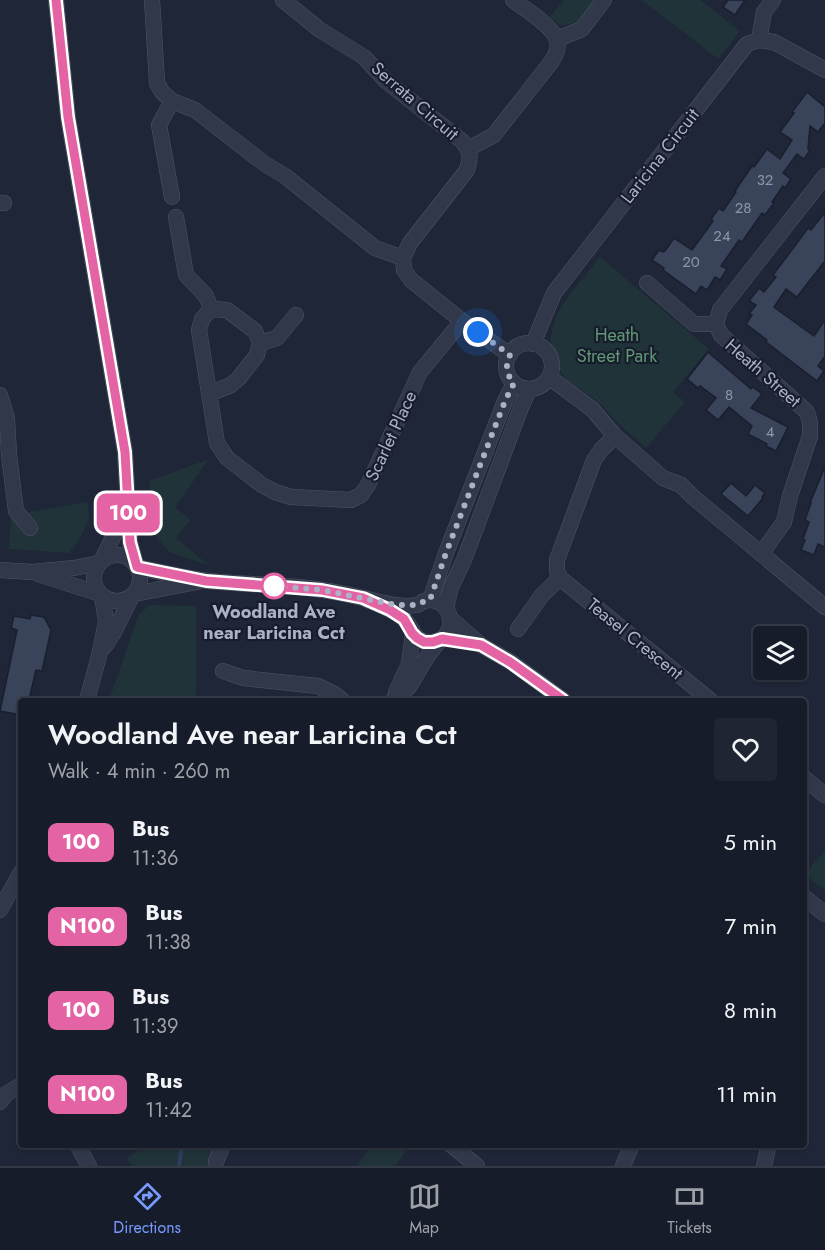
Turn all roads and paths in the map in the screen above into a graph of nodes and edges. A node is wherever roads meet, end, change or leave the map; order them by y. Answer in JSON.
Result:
{"nodes":[{"id":1,"x":56,"y":0,"type":"edge"},
{"id":2,"x":152,"y":0,"type":"edge"},
{"id":3,"x":283,"y":0,"type":"edge"},
{"id":4,"x":513,"y":0,"type":"edge"},
{"id":5,"x":604,"y":0,"type":"edge"},
{"id":6,"x":773,"y":0,"type":"edge"},
{"id":7,"x":557,"y":39,"type":"junction"},
{"id":8,"x":759,"y":40,"type":"junction"},
{"id":9,"x":825,"y":70,"type":"edge"},
{"id":10,"x":172,"y":101,"type":"junction"},
{"id":11,"x":468,"y":149,"type":"junction"},
{"id":12,"x":825,"y":176,"type":"edge"},
{"id":13,"x":172,"y":197,"type":"dead end"},
{"id":14,"x":176,"y":217,"type":"dead end"},
{"id":15,"x":403,"y":258,"type":"junction"},
{"id":16,"x":647,"y":283,"type":"dead end"},
{"id":17,"x":211,"y":309,"type":"junction"},
{"id":18,"x":296,"y":315,"type":"dead end"},
{"id":19,"x":462,"y":321,"type":"junction"},
{"id":20,"x":716,"y":324,"type":"junction"},
{"id":21,"x":260,"y":344,"type":"junction"},
{"id":22,"x":533,"y":344,"type":"junction"},
{"id":23,"x":510,"y":355,"type":"junction"},
{"id":24,"x":549,"y":377,"type":"junction"},
{"id":25,"x":514,"y":383,"type":"junction"},
{"id":26,"x":529,"y":389,"type":"junction"},
{"id":27,"x":209,"y":394,"type":"junction"},
{"id":28,"x":0,"y":395,"type":"edge"},
{"id":29,"x":615,"y":436,"type":"junction"},
{"id":30,"x":127,"y":500,"type":"junction"},
{"id":31,"x":30,"y":528,"type":"dead end"},
{"id":32,"x":761,"y":554,"type":"junction"},
{"id":33,"x":101,"y":561,"type":"junction"},
{"id":34,"x":137,"y":566,"type":"junction"},
{"id":35,"x":0,"y":570,"type":"edge"},
{"id":36,"x":32,"y":572,"type":"junction"},
{"id":37,"x":561,"y":578,"type":"junction"},
{"id":38,"x":206,"y":581,"type":"junction"},
{"id":39,"x":101,"y":595,"type":"junction"},
{"id":40,"x":133,"y":595,"type":"junction"},
{"id":41,"x":363,"y":598,"type":"junction"},
{"id":42,"x":424,"y":603,"type":"junction"},
{"id":43,"x":825,"y":608,"type":"edge"},
{"id":44,"x":448,"y":614,"type":"junction"},
{"id":45,"x":518,"y":629,"type":"dead end"},
{"id":46,"x":412,"y":632,"type":"junction"},
{"id":47,"x":441,"y":639,"type":"junction"},
{"id":48,"x":481,"y":645,"type":"junction"},
{"id":49,"x":99,"y":656,"type":"junction"},
{"id":50,"x":223,"y":671,"type":"dead end"},
{"id":51,"x":88,"y":698,"type":"edge"},
{"id":52,"x":339,"y":698,"type":"edge"},
{"id":53,"x":394,"y":698,"type":"edge"},
{"id":54,"x":395,"y":698,"type":"edge"},
{"id":55,"x":560,"y":698,"type":"edge"},
{"id":56,"x":708,"y":698,"type":"edge"},
{"id":57,"x":807,"y":780,"type":"edge"},
{"id":58,"x":825,"y":795,"type":"edge"},
{"id":59,"x":18,"y":877,"type":"edge"},
{"id":60,"x":807,"y":899,"type":"edge"},
{"id":61,"x":0,"y":910,"type":"edge"},
{"id":62,"x":825,"y":914,"type":"edge"},
{"id":63,"x":18,"y":1087,"type":"edge"},
{"id":64,"x":0,"y":1102,"type":"edge"},
{"id":65,"x":78,"y":1148,"type":"edge"},
{"id":66,"x":221,"y":1148,"type":"edge"},
{"id":67,"x":455,"y":1148,"type":"edge"},
{"id":68,"x":630,"y":1148,"type":"edge"},
{"id":69,"x":768,"y":1148,"type":"edge"},
{"id":70,"x":216,"y":1162,"type":"dead end"},
{"id":71,"x":89,"y":1166,"type":"edge"},
{"id":72,"x":477,"y":1166,"type":"edge"},
{"id":73,"x":622,"y":1166,"type":"edge"},
{"id":74,"x":764,"y":1166,"type":"edge"}],
"edges":[{"from":1,"to":30,"type":"street"},
{"from":2,"to":10,"type":"street"},
{"from":3,"to":11,"type":"street","name":"Serrata Circuit"},
{"from":4,"to":7,"type":"street"},
{"from":5,"to":7,"type":"street"},
{"from":6,"to":8,"type":"street"},
{"from":7,"to":11,"type":"street"},
{"from":8,"to":9,"type":"street"},
{"from":8,"to":22,"type":"street","name":"Laricina Circuit"},
{"from":10,"to":13,"type":"street"},
{"from":10,"to":15,"type":"street"},
{"from":11,"to":15,"type":"street","name":"Serrata Circuit"},
{"from":12,"to":20,"type":"street","name":"Heath Street"},
{"from":14,"to":17,"type":"street"},
{"from":15,"to":19,"type":"street"},
{"from":16,"to":20,"type":"street","name":"Heath Street"},
{"from":17,"to":21,"type":"street"},
{"from":17,"to":27,"type":"street","name":"Scarlet Place"},
{"from":18,"to":21,"type":"street"},
{"from":19,"to":23,"type":"street"},
{"from":19,"to":27,"type":"street","name":"Scarlet Place"},
{"from":20,"to":32,"type":"street","name":"Heath Street"},
{"from":21,"to":27,"type":"street"},
{"from":22,"to":23,"type":"street"},
{"from":22,"to":24,"type":"street"},
{"from":23,"to":25,"type":"street"},
{"from":24,"to":26,"type":"street"},
{"from":24,"to":29,"type":"street"},
{"from":25,"to":26,"type":"street"},
{"from":25,"to":42,"type":"street"},
{"from":26,"to":44,"type":"street"},
{"from":28,"to":31,"type":"street"},
{"from":29,"to":32,"type":"street"},
{"from":29,"to":37,"type":"street"},
{"from":30,"to":33,"type":"street"},
{"from":30,"to":34,"type":"street"},
{"from":32,"to":43,"type":"street"},
{"from":33,"to":34,"type":"street"},
{"from":33,"to":36,"type":"street"},
{"from":33,"to":39,"type":"street"},
{"from":34,"to":38,"type":"street"},
{"from":34,"to":40,"type":"street"},
{"from":35,"to":36,"type":"street"},
{"from":36,"to":39,"type":"street"},
{"from":37,"to":45,"type":"street"},
{"from":37,"to":56,"type":"street","name":"Teasel Crescent"},
{"from":38,"to":40,"type":"street"},
{"from":38,"to":41,"type":"street"},
{"from":39,"to":40,"type":"street"},
{"from":39,"to":49,"type":"street"},
{"from":40,"to":49,"type":"street"},
{"from":41,"to":42,"type":"street"},
{"from":41,"to":46,"type":"street"},
{"from":42,"to":44,"type":"street"},
{"from":42,"to":46,"type":"street"},
{"from":44,"to":47,"type":"street"},
{"from":44,"to":48,"type":"street"},
{"from":46,"to":47,"type":"street"},
{"from":46,"to":53,"type":"street"},
{"from":47,"to":48,"type":"street"},
{"from":47,"to":54,"type":"street"},
{"from":48,"to":55,"type":"street"},
{"from":49,"to":51,"type":"street"},
{"from":50,"to":52,"type":"street"},
{"from":57,"to":58,"type":"street"},
{"from":59,"to":61,"type":"street"},
{"from":60,"to":62,"type":"street"},
{"from":63,"to":64,"type":"street"},
{"from":65,"to":71,"type":"street"},
{"from":66,"to":70,"type":"street"},
{"from":67,"to":72,"type":"street"},
{"from":68,"to":73,"type":"street"},
{"from":69,"to":74,"type":"street"}]}
